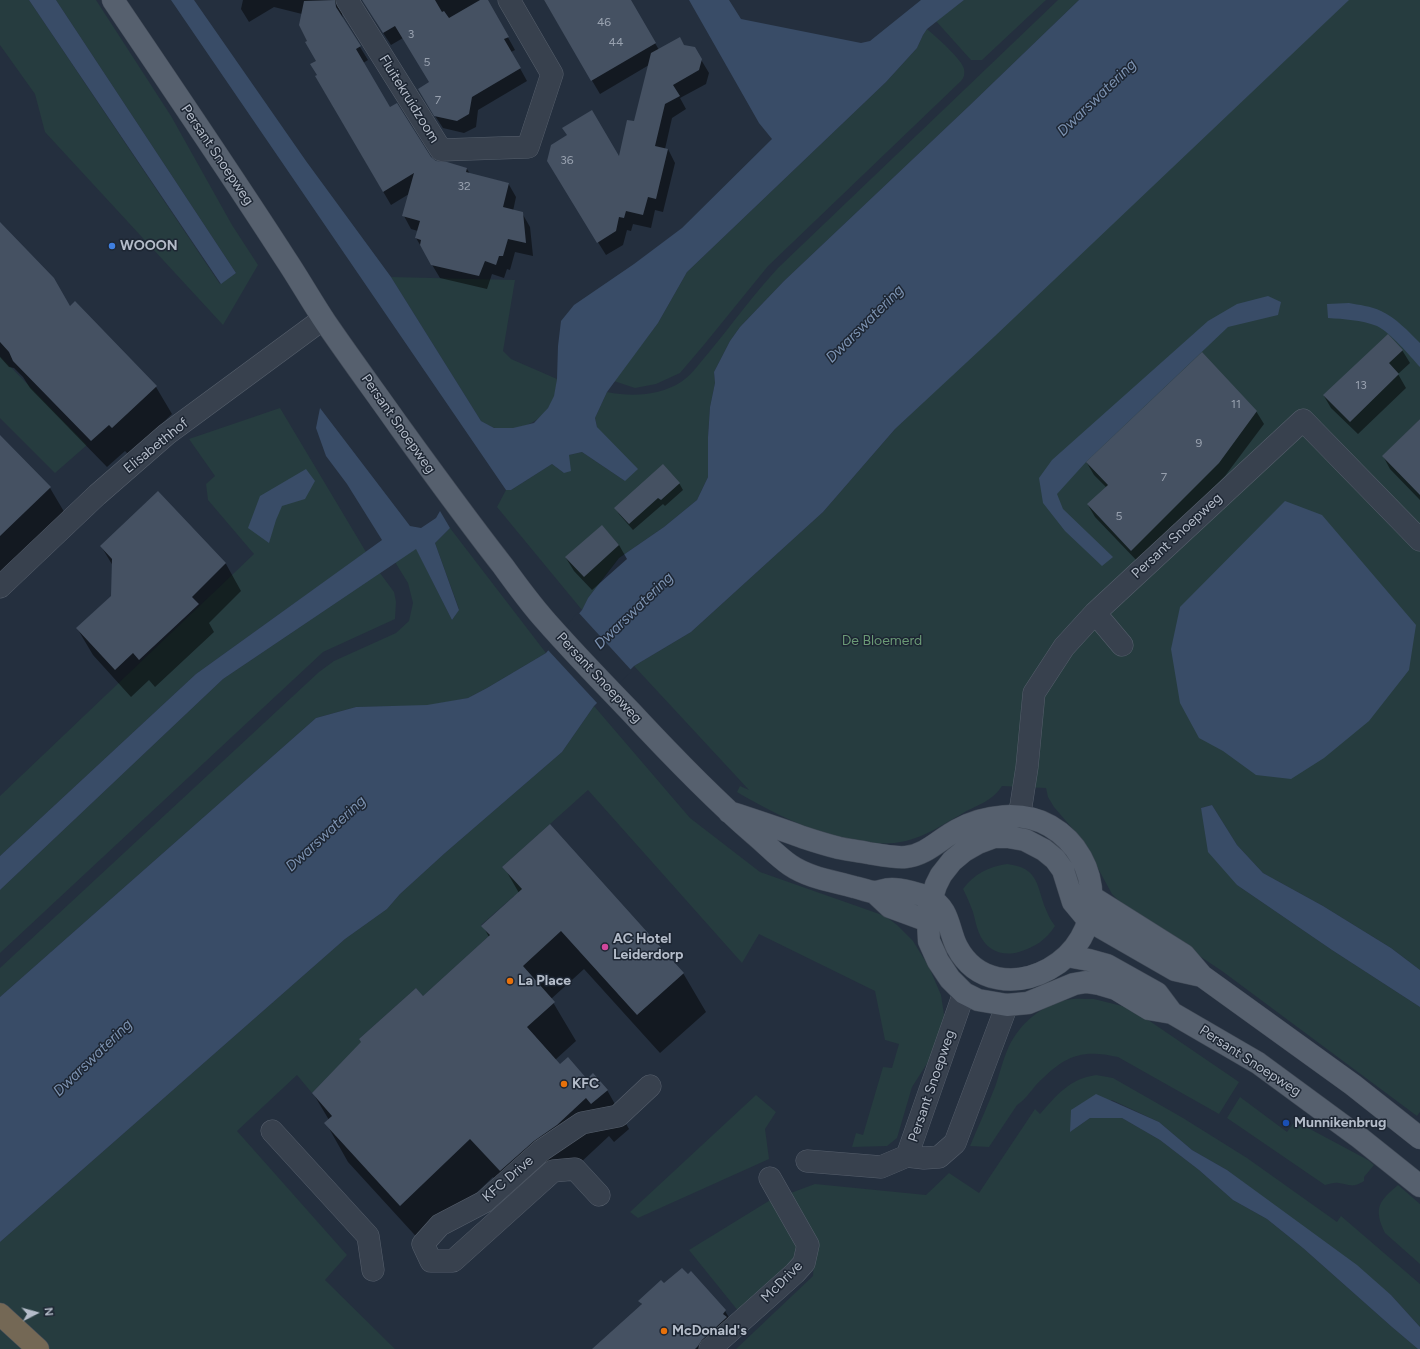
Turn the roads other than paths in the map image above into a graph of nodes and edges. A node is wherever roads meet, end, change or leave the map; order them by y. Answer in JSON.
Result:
{"nodes":[{"id":1,"x":114,"y":0,"type":"edge"},
{"id":2,"x":348,"y":0,"type":"edge"},
{"id":3,"x":509,"y":0,"type":"edge"},
{"id":4,"x":323,"y":319,"type":"junction"},
{"id":5,"x":1420,"y":540,"type":"edge"},
{"id":6,"x":0,"y":587,"type":"edge"},
{"id":7,"x":1095,"y":613,"type":"junction"},
{"id":8,"x":1122,"y":645,"type":"dead end"},
{"id":9,"x":729,"y":812,"type":"junction"},
{"id":10,"x":1017,"y":817,"type":"junction"},
{"id":11,"x":1008,"y":837,"type":"junction"},
{"id":12,"x":874,"y":892,"type":"junction"},
{"id":13,"x":1092,"y":897,"type":"junction"},
{"id":14,"x":932,"y":899,"type":"junction"},
{"id":15,"x":1088,"y":920,"type":"junction"},
{"id":16,"x":928,"y":921,"type":"junction"},
{"id":17,"x":1067,"y":956,"type":"junction"},
{"id":18,"x":1202,"y":976,"type":"junction"},
{"id":19,"x":1016,"y":980,"type":"junction"},
{"id":20,"x":964,"y":994,"type":"junction"},
{"id":21,"x":1007,"y":1005,"type":"junction"},
{"id":22,"x":1172,"y":1013,"type":"junction"},
{"id":23,"x":650,"y":1086,"type":"dead end"},
{"id":24,"x":272,"y":1131,"type":"dead end"},
{"id":25,"x":1420,"y":1138,"type":"edge"},
{"id":26,"x":907,"y":1156,"type":"junction"},
{"id":27,"x":807,"y":1161,"type":"dead end"},
{"id":28,"x":770,"y":1178,"type":"dead end"},
{"id":29,"x":1420,"y":1186,"type":"edge"},
{"id":30,"x":599,"y":1195,"type":"dead end"},
{"id":31,"x":374,"y":1270,"type":"dead end"},
{"id":32,"x":0,"y":1314,"type":"edge"},
{"id":33,"x":38,"y":1349,"type":"edge"},
{"id":34,"x":710,"y":1349,"type":"edge"}],
"edges":[{"from":1,"to":4,"type":"main road","name":"Persant Snoepweg"},
{"from":2,"to":3,"type":"street","name":"Fluitekruidzoom"},
{"from":4,"to":6,"type":"street","name":"Elisabethhof"},
{"from":4,"to":9,"type":"main road","name":"Persant Snoepweg"},
{"from":5,"to":7,"type":"street","name":"Persant Snoepweg"},
{"from":7,"to":8,"type":"street"},
{"from":7,"to":10,"type":"street","name":"Persant Snoepweg"},
{"from":9,"to":10,"type":"main road","name":"Persant Snoepweg"},
{"from":9,"to":12,"type":"main road","name":"Persant Snoepweg"},
{"from":10,"to":11,"type":"main road"},
{"from":10,"to":13,"type":"main road"},
{"from":11,"to":14,"type":"main road"},
{"from":11,"to":15,"type":"main road"},
{"from":12,"to":14,"type":"main road","name":"Persant Snoepweg"},
{"from":12,"to":16,"type":"main road"},
{"from":13,"to":15,"type":"main road"},
{"from":13,"to":18,"type":"main road"},
{"from":14,"to":16,"type":"main road"},
{"from":14,"to":19,"type":"main road"},
{"from":15,"to":17,"type":"main road"},
{"from":15,"to":18,"type":"main road"},
{"from":16,"to":20,"type":"main road"},
{"from":17,"to":19,"type":"main road"},
{"from":17,"to":22,"type":"main road","name":"Persant Snoepweg"},
{"from":18,"to":25,"type":"main road"},
{"from":19,"to":21,"type":"main road"},
{"from":20,"to":21,"type":"main road","name":"Persant Snoepweg"},
{"from":20,"to":26,"type":"street","name":"Persant Snoepweg"},
{"from":21,"to":22,"type":"main road","name":"Persant Snoepweg"},
{"from":21,"to":26,"type":"street","name":"Persant Snoepweg"},
{"from":22,"to":29,"type":"main road","name":"Persant Snoepweg"},
{"from":23,"to":30,"type":"street","name":"KFC Drive"},
{"from":24,"to":31,"type":"street"},
{"from":26,"to":27,"type":"street","name":"Persant Snoepweg"},
{"from":28,"to":34,"type":"street","name":"McDrive"},
{"from":32,"to":33,"type":"highway"}]}
